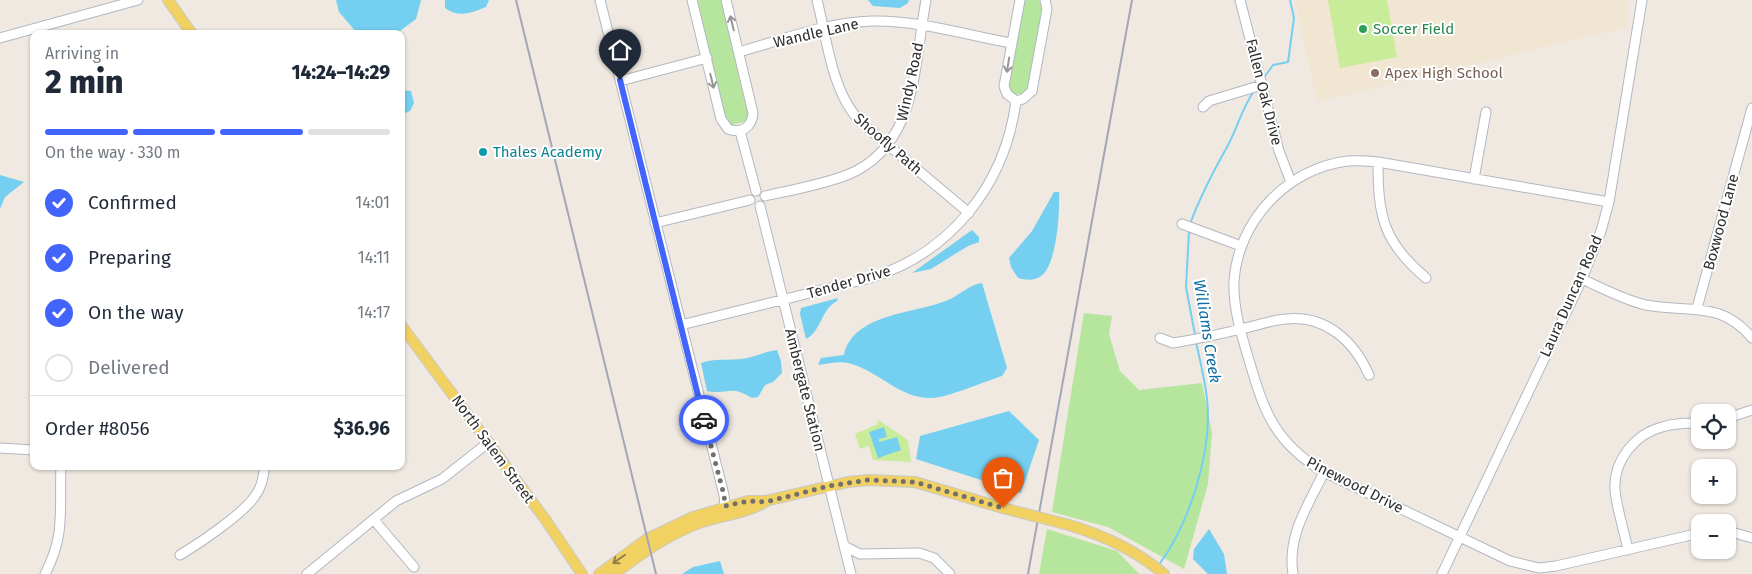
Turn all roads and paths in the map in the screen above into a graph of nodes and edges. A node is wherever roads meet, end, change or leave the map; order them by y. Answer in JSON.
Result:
{"nodes":[{"id":1,"x":138,"y":0,"type":"edge"},
{"id":2,"x":168,"y":0,"type":"edge"},
{"id":3,"x":600,"y":0,"type":"edge"},
{"id":4,"x":692,"y":0,"type":"edge"},
{"id":5,"x":726,"y":0,"type":"edge"},
{"id":6,"x":817,"y":0,"type":"edge"},
{"id":7,"x":926,"y":0,"type":"edge"},
{"id":8,"x":1020,"y":0,"type":"edge"},
{"id":9,"x":1045,"y":0,"type":"edge"},
{"id":10,"x":1240,"y":0,"type":"edge"},
{"id":11,"x":1642,"y":0,"type":"edge"},
{"id":12,"x":921,"y":26,"type":"junction"},
{"id":13,"x":824,"y":29,"type":"junction"},
{"id":14,"x":189,"y":30,"type":"edge"},
{"id":15,"x":0,"y":38,"type":"edge"},
{"id":16,"x":1011,"y":43,"type":"junction"},
{"id":17,"x":739,"y":52,"type":"junction"},
{"id":18,"x":707,"y":58,"type":"junction"},
{"id":19,"x":620,"y":80,"type":"junction"},
{"id":20,"x":1262,"y":86,"type":"junction"},
{"id":21,"x":1016,"y":101,"type":"junction"},
{"id":22,"x":1203,"y":108,"type":"dead end"},
{"id":23,"x":1752,"y":108,"type":"edge"},
{"id":24,"x":1486,"y":112,"type":"dead end"},
{"id":25,"x":740,"y":131,"type":"junction"},
{"id":26,"x":889,"y":145,"type":"junction"},
{"id":27,"x":1378,"y":162,"type":"junction"},
{"id":28,"x":1474,"y":179,"type":"junction"},
{"id":29,"x":1291,"y":182,"type":"junction"},
{"id":30,"x":756,"y":190,"type":"junction"},
{"id":31,"x":765,"y":196,"type":"junction"},
{"id":32,"x":750,"y":200,"type":"junction"},
{"id":33,"x":1609,"y":202,"type":"junction"},
{"id":34,"x":760,"y":206,"type":"junction"},
{"id":35,"x":969,"y":213,"type":"junction"},
{"id":36,"x":655,"y":223,"type":"junction"},
{"id":37,"x":1182,"y":224,"type":"dead end"},
{"id":38,"x":1241,"y":246,"type":"junction"},
{"id":39,"x":1426,"y":278,"type":"dead end"},
{"id":40,"x":1582,"y":279,"type":"junction"},
{"id":41,"x":783,"y":300,"type":"junction"},
{"id":42,"x":1697,"y":308,"type":"junction"},
{"id":43,"x":681,"y":326,"type":"junction"},
{"id":44,"x":405,"y":330,"type":"edge"},
{"id":45,"x":1240,"y":330,"type":"junction"},
{"id":46,"x":1160,"y":338,"type":"dead end"},
{"id":47,"x":1752,"y":338,"type":"edge"},
{"id":48,"x":1369,"y":375,"type":"dead end"},
{"id":49,"x":1752,"y":410,"type":"edge"},
{"id":50,"x":1736,"y":415,"type":"edge"},
{"id":51,"x":1691,"y":423,"type":"edge"},
{"id":52,"x":489,"y":442,"type":"junction"},
{"id":53,"x":0,"y":448,"type":"edge"},
{"id":54,"x":30,"y":450,"type":"edge"},
{"id":55,"x":61,"y":470,"type":"edge"},
{"id":56,"x":264,"y":470,"type":"edge"},
{"id":57,"x":1324,"y":472,"type":"junction"},
{"id":58,"x":829,"y":486,"type":"junction"},
{"id":59,"x":766,"y":502,"type":"junction"},
{"id":60,"x":725,"y":506,"type":"junction"},
{"id":61,"x":374,"y":520,"type":"junction"},
{"id":62,"x":1736,"y":533,"type":"edge"},
{"id":63,"x":1691,"y":535,"type":"edge"},
{"id":64,"x":1458,"y":536,"type":"junction"},
{"id":65,"x":1752,"y":538,"type":"edge"},
{"id":66,"x":844,"y":546,"type":"junction"},
{"id":67,"x":1628,"y":550,"type":"junction"},
{"id":68,"x":180,"y":555,"type":"dead end"},
{"id":69,"x":414,"y":567,"type":"dead end"},
{"id":70,"x":45,"y":574,"type":"edge"},
{"id":71,"x":307,"y":574,"type":"edge"},
{"id":72,"x":582,"y":574,"type":"edge"},
{"id":73,"x":599,"y":574,"type":"edge"},
{"id":74,"x":614,"y":574,"type":"edge"},
{"id":75,"x":851,"y":574,"type":"edge"},
{"id":76,"x":950,"y":574,"type":"edge"},
{"id":77,"x":1164,"y":574,"type":"edge"},
{"id":78,"x":1293,"y":574,"type":"edge"},
{"id":79,"x":1442,"y":574,"type":"edge"}],
"edges":[{"from":1,"to":15,"type":"street"},
{"from":2,"to":14,"type":"main road"},
{"from":3,"to":19,"type":"street"},
{"from":4,"to":18,"type":"street"},
{"from":17,"to":5,"type":"street","one_way":true},
{"from":6,"to":13,"type":"street","name":"Shoofly Path"},
{"from":7,"to":12,"type":"street","name":"Windy Road"},
{"from":8,"to":16,"type":"street"},
{"from":9,"to":21,"type":"street"},
{"from":10,"to":20,"type":"street","name":"Fallen Oak Drive"},
{"from":11,"to":33,"type":"street","name":"Laura Duncan Road"},
{"from":12,"to":13,"type":"street","name":"Wandle Lane"},
{"from":12,"to":16,"type":"street","name":"Wandle Lane"},
{"from":12,"to":26,"type":"street","name":"Windy Road"},
{"from":13,"to":17,"type":"street","name":"Wandle Lane"},
{"from":13,"to":26,"type":"street","name":"Shoofly Path"},
{"from":16,"to":21,"type":"street","one_way":true},
{"from":17,"to":25,"type":"street"},
{"from":18,"to":19,"type":"street"},
{"from":18,"to":25,"type":"street","one_way":true},
{"from":19,"to":36,"type":"street"},
{"from":20,"to":22,"type":"street"},
{"from":20,"to":29,"type":"street","name":"Fallen Oak Drive"},
{"from":21,"to":35,"type":"street","name":"Tender Drive"},
{"from":23,"to":42,"type":"street","name":"Boxwood Lane"},
{"from":24,"to":28,"type":"street"},
{"from":25,"to":30,"type":"street"},
{"from":26,"to":31,"type":"street","name":"Windy Road"},
{"from":26,"to":35,"type":"street","name":"Shoofly Path"},
{"from":27,"to":28,"type":"street","name":"Pinewood Drive"},
{"from":27,"to":29,"type":"street","name":"Pinewood Drive"},
{"from":27,"to":39,"type":"street"},
{"from":28,"to":33,"type":"street","name":"Pinewood Drive"},
{"from":29,"to":38,"type":"street","name":"Pinewood Drive"},
{"from":30,"to":31,"type":"street"},
{"from":30,"to":32,"type":"street"},
{"from":31,"to":34,"type":"street"},
{"from":32,"to":34,"type":"street"},
{"from":32,"to":36,"type":"street"},
{"from":33,"to":40,"type":"street","name":"Laura Duncan Road"},
{"from":34,"to":41,"type":"street","name":"Ambergate Station"},
{"from":35,"to":41,"type":"street","name":"Tender Drive"},
{"from":36,"to":43,"type":"street"},
{"from":37,"to":38,"type":"street"},
{"from":38,"to":45,"type":"street","name":"Pinewood Drive"},
{"from":40,"to":42,"type":"street"},
{"from":40,"to":64,"type":"street","name":"Laura Duncan Road"},
{"from":41,"to":43,"type":"street","name":"Tender Drive"},
{"from":41,"to":58,"type":"street","name":"Ambergate Station"},
{"from":42,"to":47,"type":"street"},
{"from":43,"to":60,"type":"street"},
{"from":44,"to":52,"type":"main road","name":"North Salem Street"},
{"from":45,"to":46,"type":"street"},
{"from":45,"to":48,"type":"street"},
{"from":45,"to":57,"type":"street","name":"Pinewood Drive"},
{"from":49,"to":50,"type":"street"},
{"from":51,"to":67,"type":"street"},
{"from":52,"to":61,"type":"street"},
{"from":52,"to":72,"type":"main road","name":"North Salem Street"},
{"from":53,"to":54,"type":"street"},
{"from":55,"to":70,"type":"street"},
{"from":56,"to":68,"type":"street"},
{"from":57,"to":64,"type":"street","name":"Pinewood Drive"},
{"from":57,"to":78,"type":"street"},
{"from":58,"to":59,"type":"main road"},
{"from":58,"to":66,"type":"street","name":"Ambergate Station"},
{"from":58,"to":77,"type":"main road","bridge":true},
{"from":59,"to":60,"type":"main road"},
{"from":59,"to":74,"type":"main road"},
{"from":60,"to":73,"type":"main road","one_way":true},
{"from":61,"to":69,"type":"street"},
{"from":61,"to":71,"type":"street"},
{"from":62,"to":65,"type":"street"},
{"from":63,"to":67,"type":"street","name":"Pinewood Drive"},
{"from":64,"to":67,"type":"street","name":"Pinewood Drive"},
{"from":64,"to":79,"type":"street","name":"Laura Duncan Road"},
{"from":66,"to":75,"type":"street","name":"Ambergate Station"},
{"from":66,"to":76,"type":"street"}]}
